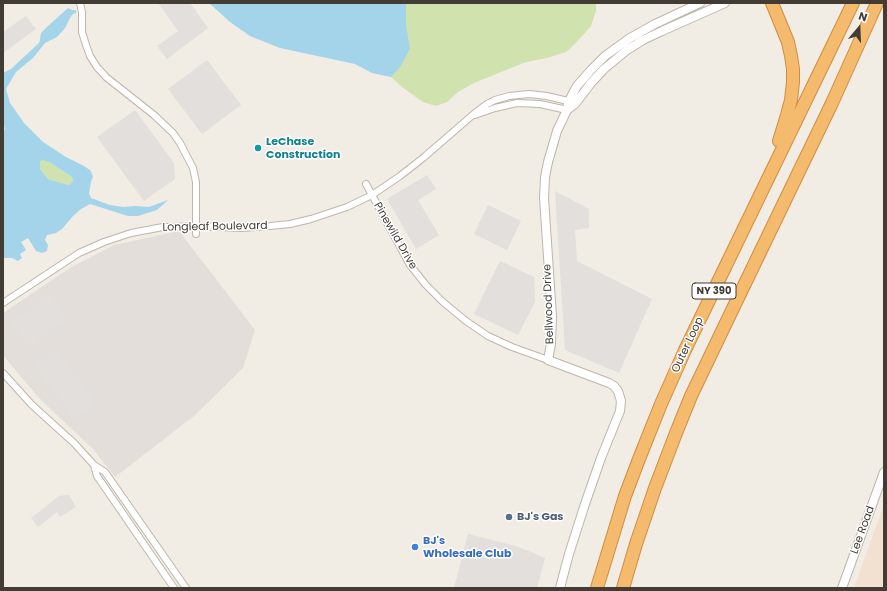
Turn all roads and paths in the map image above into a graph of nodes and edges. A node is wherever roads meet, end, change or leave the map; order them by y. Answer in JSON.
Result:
{"nodes":[{"id":1,"x":80,"y":3,"type":"edge"},
{"id":2,"x":700,"y":3,"type":"edge"},
{"id":3,"x":725,"y":3,"type":"edge"},
{"id":4,"x":772,"y":3,"type":"edge"},
{"id":5,"x":853,"y":3,"type":"edge"},
{"id":6,"x":877,"y":3,"type":"edge"},
{"id":7,"x":881,"y":3,"type":"edge"},
{"id":8,"x":865,"y":31,"type":"junction"},
{"id":9,"x":570,"y":105,"type":"junction"},
{"id":10,"x":366,"y":184,"type":"dead end"},
{"id":11,"x":372,"y":195,"type":"junction"},
{"id":12,"x":760,"y":195,"type":"junction"},
{"id":13,"x":196,"y":226,"type":"junction"},
{"id":14,"x":196,"y":234,"type":"dead end"},
{"id":15,"x":3,"y":304,"type":"edge"},
{"id":16,"x":548,"y":360,"type":"junction"},
{"id":17,"x":3,"y":373,"type":"edge"},
{"id":18,"x":94,"y":465,"type":"junction"},
{"id":19,"x":884,"y":472,"type":"edge"},
{"id":20,"x":174,"y":588,"type":"edge"},
{"id":21,"x":186,"y":588,"type":"edge"},
{"id":22,"x":560,"y":588,"type":"edge"},
{"id":23,"x":597,"y":588,"type":"edge"},
{"id":24,"x":623,"y":588,"type":"edge"},
{"id":25,"x":842,"y":588,"type":"edge"}],
"edges":[{"from":1,"to":13,"type":"street"},
{"from":2,"to":9,"type":"street","name":"Bellwood Drive"},
{"from":3,"to":9,"type":"street","name":"Bellwood Drive"},
{"from":4,"to":12,"type":"highway"},
{"from":5,"to":12,"type":"highway","name":"Outer Loop","number":"NY 390"},
{"from":6,"to":8,"type":"highway","number":"NY 390"},
{"from":7,"to":8,"type":"highway"},
{"from":8,"to":24,"type":"highway","number":"NY 390"},
{"from":9,"to":11,"type":"street","name":"Longleaf Boulevard"},
{"from":9,"to":16,"type":"street","name":"Bellwood Drive"},
{"from":10,"to":11,"type":"street","name":"Pinewild Drive"},
{"from":11,"to":13,"type":"street","name":"Longleaf Boulevard"},
{"from":11,"to":16,"type":"street","name":"Pinewild Drive"},
{"from":12,"to":23,"type":"highway","name":"Outer Loop","number":"NY 390"},
{"from":13,"to":14,"type":"street"},
{"from":13,"to":15,"type":"street","name":"Longleaf Boulevard"},
{"from":16,"to":22,"type":"street","name":"Bellwood Drive"},
{"from":17,"to":18,"type":"street"},
{"from":18,"to":20,"type":"street"},
{"from":18,"to":21,"type":"street"},
{"from":19,"to":25,"type":"street","name":"Lee Road"}]}
